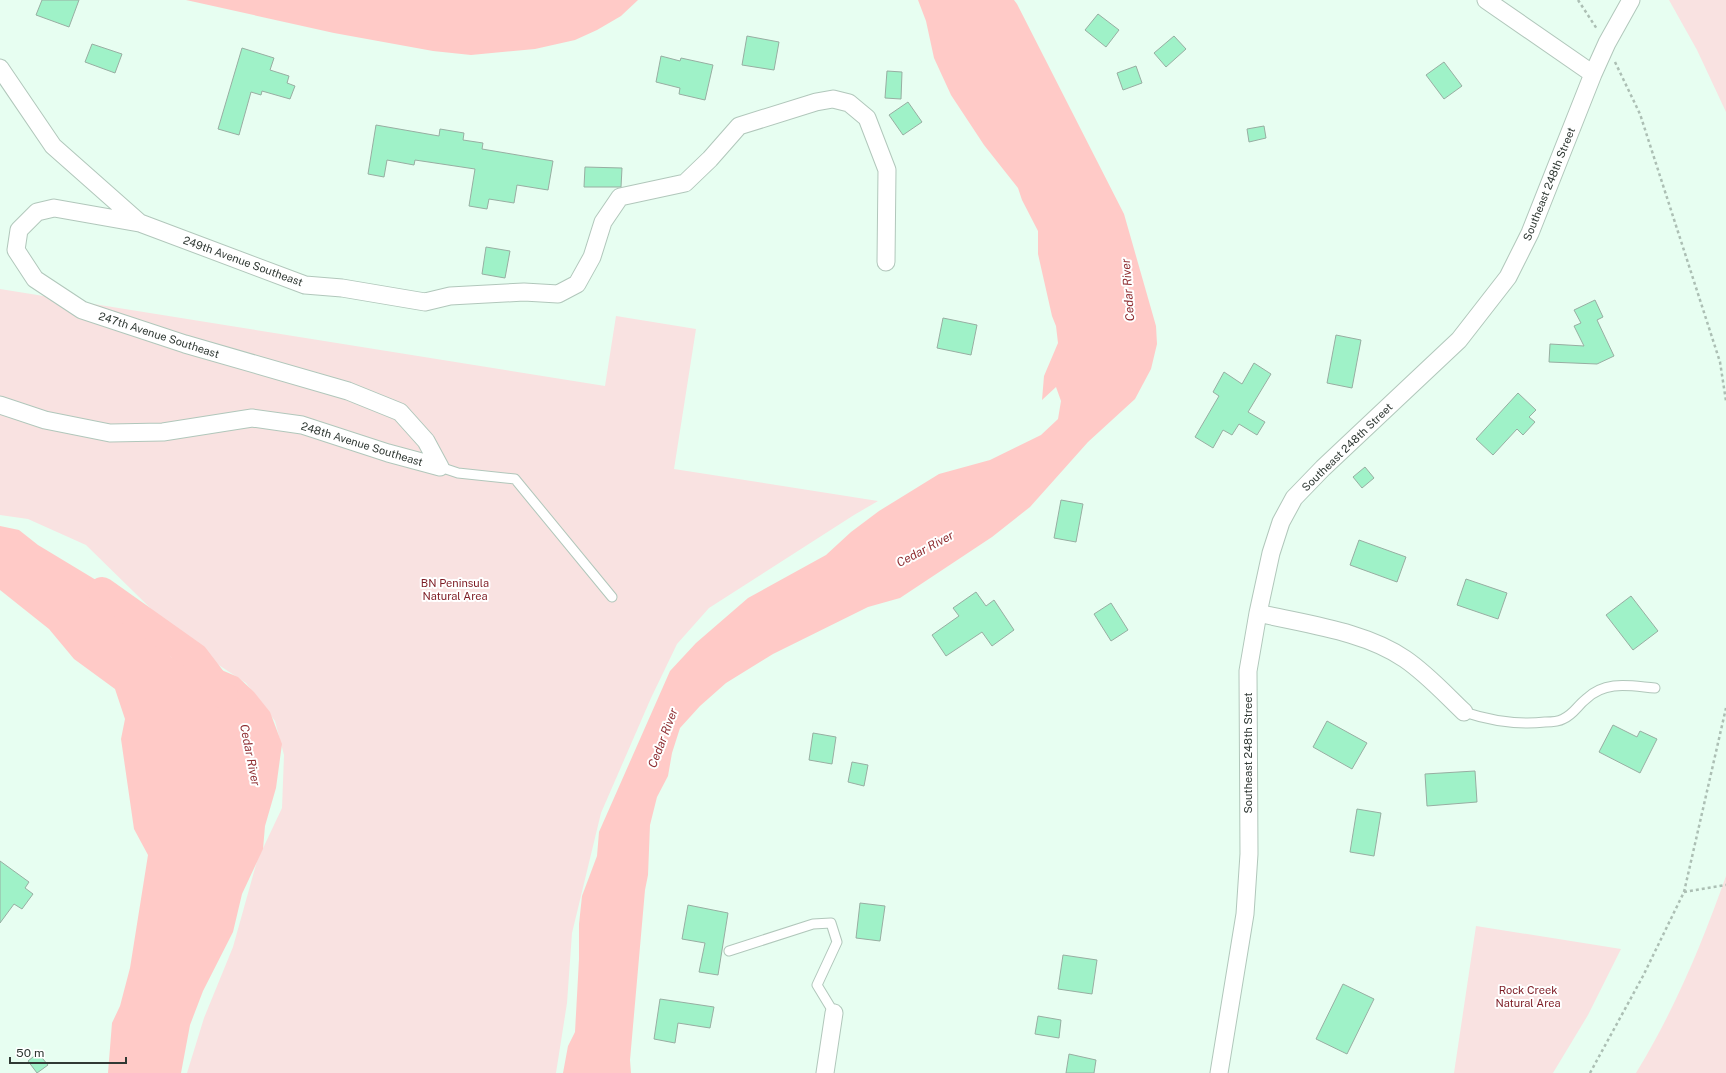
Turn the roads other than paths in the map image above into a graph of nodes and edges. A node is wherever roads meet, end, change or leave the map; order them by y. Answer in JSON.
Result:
{"nodes":[{"id":1,"x":1486,"y":0,"type":"edge"},
{"id":2,"x":1631,"y":0,"type":"edge"},
{"id":3,"x":0,"y":68,"type":"edge"},
{"id":4,"x":1593,"y":74,"type":"junction"},
{"id":5,"x":140,"y":223,"type":"junction"},
{"id":6,"x":886,"y":262,"type":"dead end"},
{"id":7,"x":0,"y":405,"type":"edge"},
{"id":8,"x":440,"y":467,"type":"junction"},
{"id":9,"x":612,"y":597,"type":"dead end"},
{"id":10,"x":1258,"y":613,"type":"junction"},
{"id":11,"x":1655,"y":688,"type":"dead end"},
{"id":12,"x":1464,"y":712,"type":"joint"},
{"id":13,"x":729,"y":951,"type":"dead end"},
{"id":14,"x":834,"y":1013,"type":"joint"},
{"id":15,"x":825,"y":1073,"type":"edge"},
{"id":16,"x":1219,"y":1073,"type":"edge"}],
"edges":[{"from":1,"to":4,"type":"street"},
{"from":2,"to":4,"type":"street","name":"Southeast 248th Street"},
{"from":3,"to":5,"type":"street","name":"249th Avenue Southeast"},
{"from":4,"to":10,"type":"street","name":"Southeast 248th Street"},
{"from":5,"to":6,"type":"street","name":"249th Avenue Southeast"},
{"from":5,"to":8,"type":"street","name":"247th Avenue Southeast"},
{"from":7,"to":8,"type":"street","name":"248th Avenue Southeast"},
{"from":8,"to":9,"type":"lane"},
{"from":10,"to":12,"type":"street"},
{"from":10,"to":16,"type":"street","name":"Southeast 248th Street"},
{"from":11,"to":12,"type":"lane"},
{"from":13,"to":14,"type":"lane"},
{"from":14,"to":15,"type":"street"}]}
